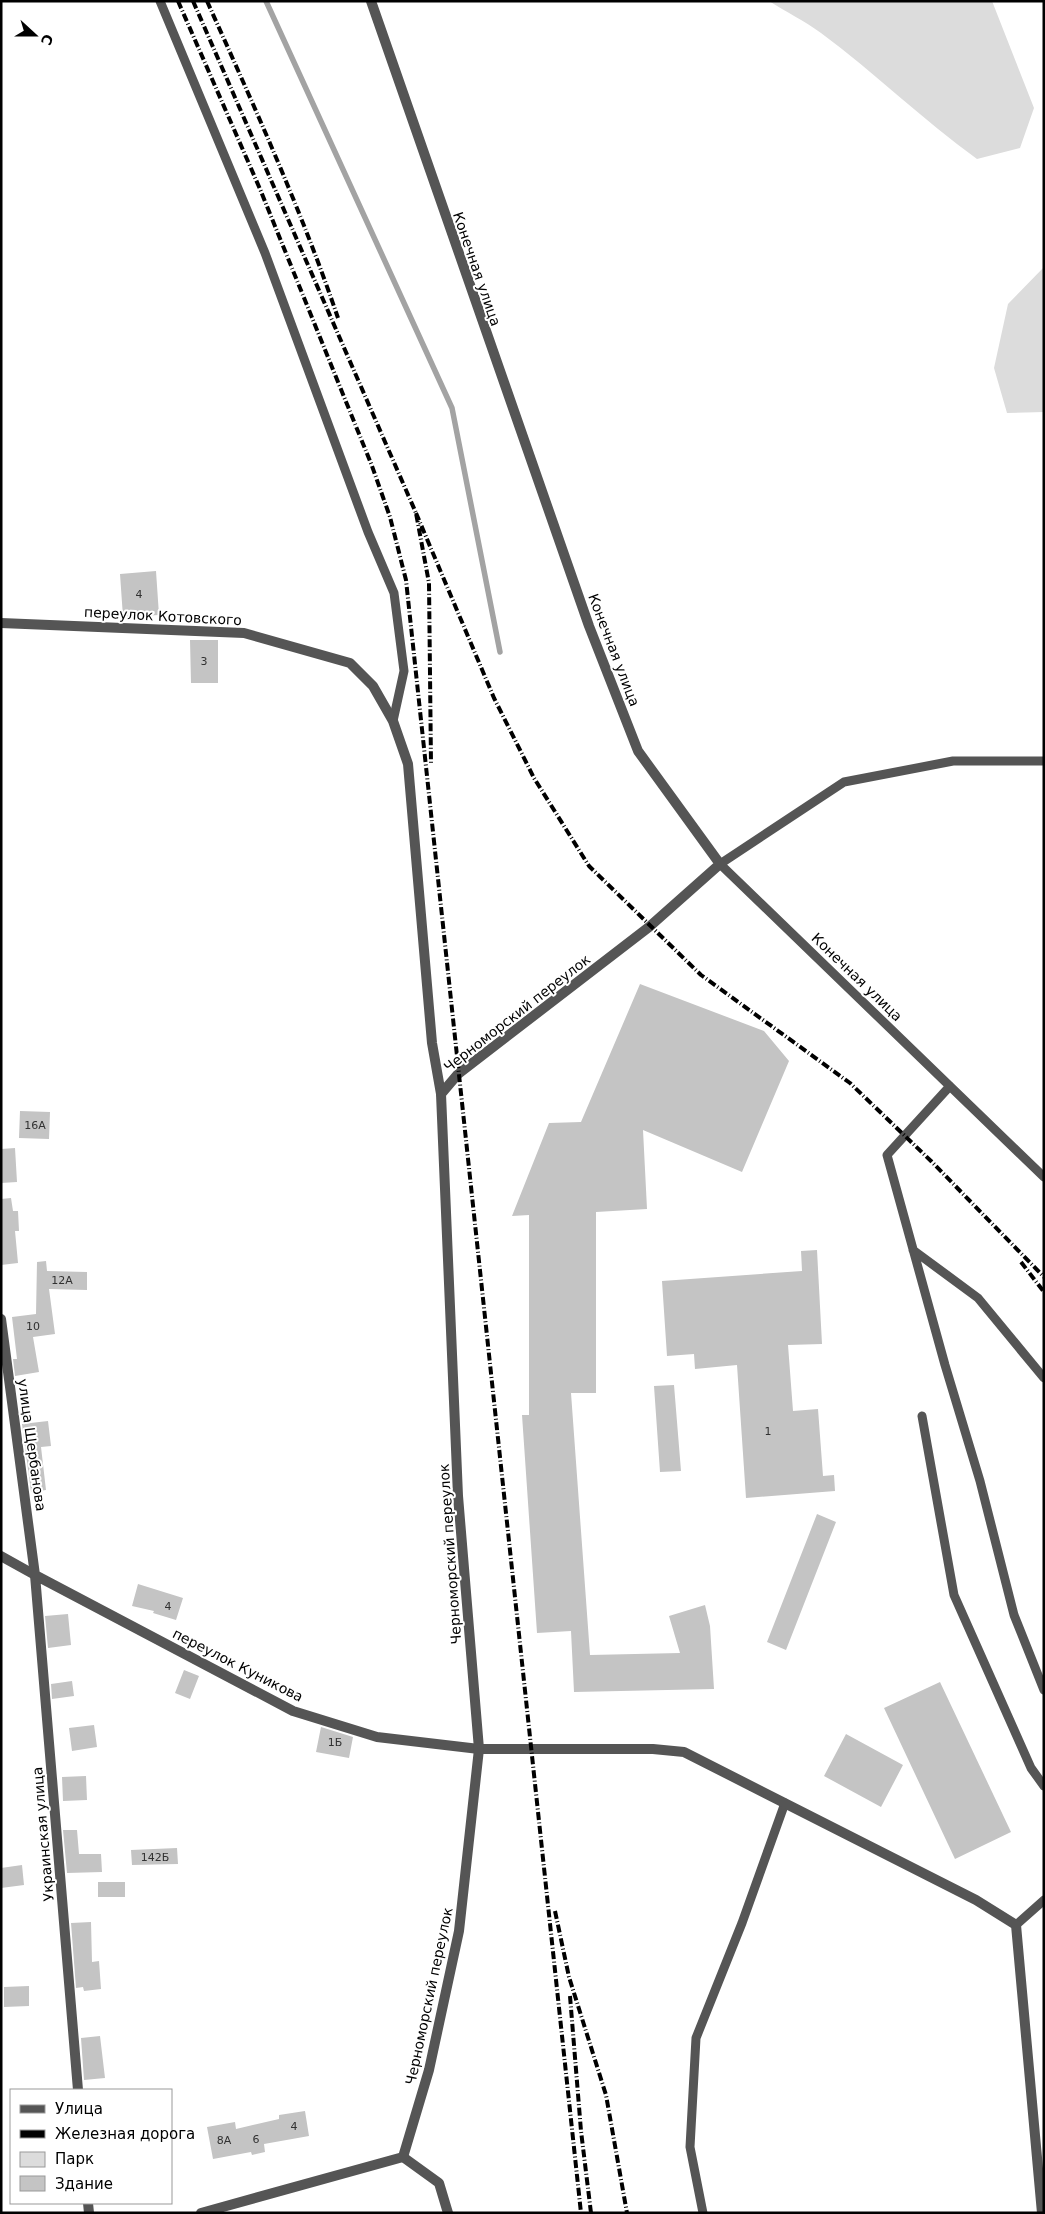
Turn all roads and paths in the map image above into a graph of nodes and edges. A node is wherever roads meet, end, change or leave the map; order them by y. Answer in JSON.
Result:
{"nodes":[{"id":1,"x":160,"y":1,"type":"edge"},
{"id":2,"x":371,"y":1,"type":"edge"},
{"id":3,"x":1,"y":622,"type":"edge"},
{"id":4,"x":393,"y":721,"type":"junction"},
{"id":5,"x":1044,"y":761,"type":"edge"},
{"id":6,"x":720,"y":864,"type":"junction"},
{"id":7,"x":950,"y":1086,"type":"junction"},
{"id":8,"x":441,"y":1094,"type":"junction"},
{"id":9,"x":1044,"y":1177,"type":"edge"},
{"id":10,"x":913,"y":1250,"type":"junction"},
{"id":11,"x":1,"y":1319,"type":"edge"},
{"id":12,"x":1044,"y":1378,"type":"edge"},
{"id":13,"x":922,"y":1416,"type":"dead end"},
{"id":14,"x":1,"y":1556,"type":"edge"},
{"id":15,"x":35,"y":1575,"type":"junction"},
{"id":16,"x":1044,"y":1690,"type":"edge"},
{"id":17,"x":479,"y":1749,"type":"junction"},
{"id":18,"x":1044,"y":1786,"type":"edge"},
{"id":19,"x":786,"y":1803,"type":"junction"},
{"id":20,"x":1044,"y":1900,"type":"edge"},
{"id":21,"x":1016,"y":1925,"type":"junction"},
{"id":22,"x":78,"y":2089,"type":"edge"},
{"id":23,"x":403,"y":2157,"type":"junction"},
{"id":24,"x":201,"y":2213,"type":"edge"},
{"id":25,"x":448,"y":2213,"type":"edge"},
{"id":26,"x":703,"y":2213,"type":"edge"},
{"id":27,"x":1042,"y":2213,"type":"edge"}],
"edges":[{"from":1,"to":4,"type":"lane"},
{"from":2,"to":6,"type":"street","name":"Конечная улица"},
{"from":3,"to":4,"type":"street","name":"переулок Котовского"},
{"from":4,"to":8,"type":"street"},
{"from":5,"to":6,"type":"lane"},
{"from":6,"to":7,"type":"lane","name":"Конечная улица"},
{"from":6,"to":8,"type":"street","name":"Черноморский переулок"},
{"from":7,"to":9,"type":"lane","name":"Конечная улица"},
{"from":7,"to":10,"type":"lane"},
{"from":8,"to":17,"type":"street","name":"Черноморский переулок"},
{"from":10,"to":12,"type":"lane"},
{"from":10,"to":16,"type":"lane"},
{"from":11,"to":15,"type":"street","name":"улица Щербанова"},
{"from":13,"to":18,"type":"lane"},
{"from":14,"to":15,"type":"street","name":"переулок Куникова"},
{"from":15,"to":17,"type":"street","name":"переулок Куникова"},
{"from":15,"to":22,"type":"street","name":"Украинская улица"},
{"from":17,"to":19,"type":"street","name":"переулок Куникова"},
{"from":17,"to":23,"type":"street","name":"Черноморский переулок"},
{"from":19,"to":21,"type":"street","name":"переулок Куникова"},
{"from":19,"to":26,"type":"lane"},
{"from":20,"to":21,"type":"lane"},
{"from":21,"to":27,"type":"street"},
{"from":23,"to":24,"type":"street"},
{"from":23,"to":25,"type":"street"}]}
